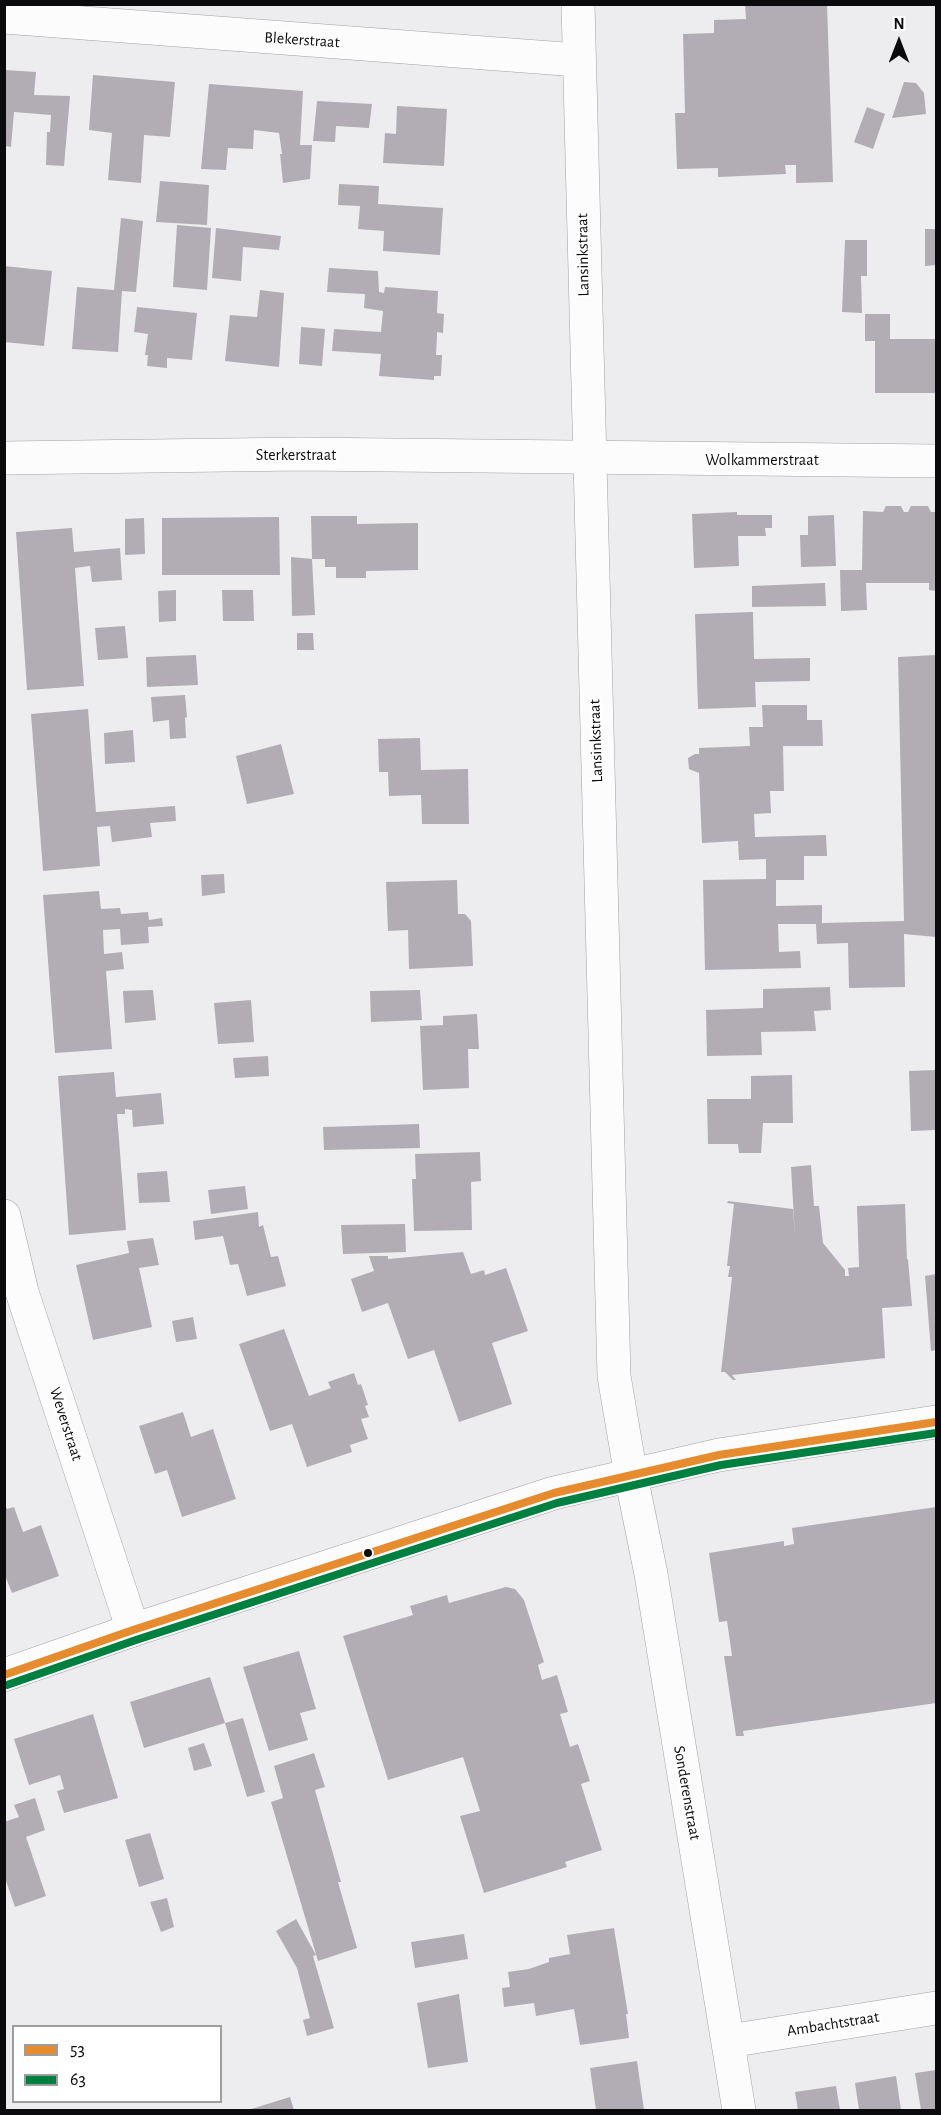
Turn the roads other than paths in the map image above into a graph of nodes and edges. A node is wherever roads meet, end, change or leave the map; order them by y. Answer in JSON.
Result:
{"nodes":[{"id":1,"x":578,"y":4,"type":"edge"},
{"id":2,"x":19,"y":14,"type":"edge"},
{"id":3,"x":578,"y":60,"type":"junction"},
{"id":4,"x":4,"y":458,"type":"edge"},
{"id":5,"x":588,"y":459,"type":"junction"},
{"id":6,"x":936,"y":461,"type":"edge"},
{"id":7,"x":4,"y":1216,"type":"edge"},
{"id":8,"x":936,"y":1422,"type":"edge"},
{"id":9,"x":631,"y":1476,"type":"junction"},
{"id":10,"x":134,"y":1630,"type":"junction"},
{"id":11,"x":4,"y":1674,"type":"edge"},
{"id":12,"x":936,"y":2008,"type":"edge"},
{"id":13,"x":729,"y":2041,"type":"junction"},
{"id":14,"x":739,"y":2110,"type":"edge"}],
"edges":[{"from":1,"to":3,"type":"street","name":"Lansinkstraat"},
{"from":2,"to":3,"type":"street","name":"Blekerstraat"},
{"from":3,"to":5,"type":"street","name":"Lansinkstraat"},
{"from":4,"to":5,"type":"street","name":"Sterkerstraat"},
{"from":5,"to":6,"type":"street","name":"Wolkammerstraat"},
{"from":5,"to":9,"type":"street","name":"Lansinkstraat"},
{"from":7,"to":10,"type":"street","name":"Weverstraat"},
{"from":8,"to":9,"type":"street"},
{"from":9,"to":10,"type":"street"},
{"from":9,"to":13,"type":"street","name":"Sonderenstraat"},
{"from":10,"to":11,"type":"street"},
{"from":12,"to":13,"type":"street","name":"Ambachtstraat"},
{"from":13,"to":14,"type":"street","name":"Sonderenstraat"}]}
